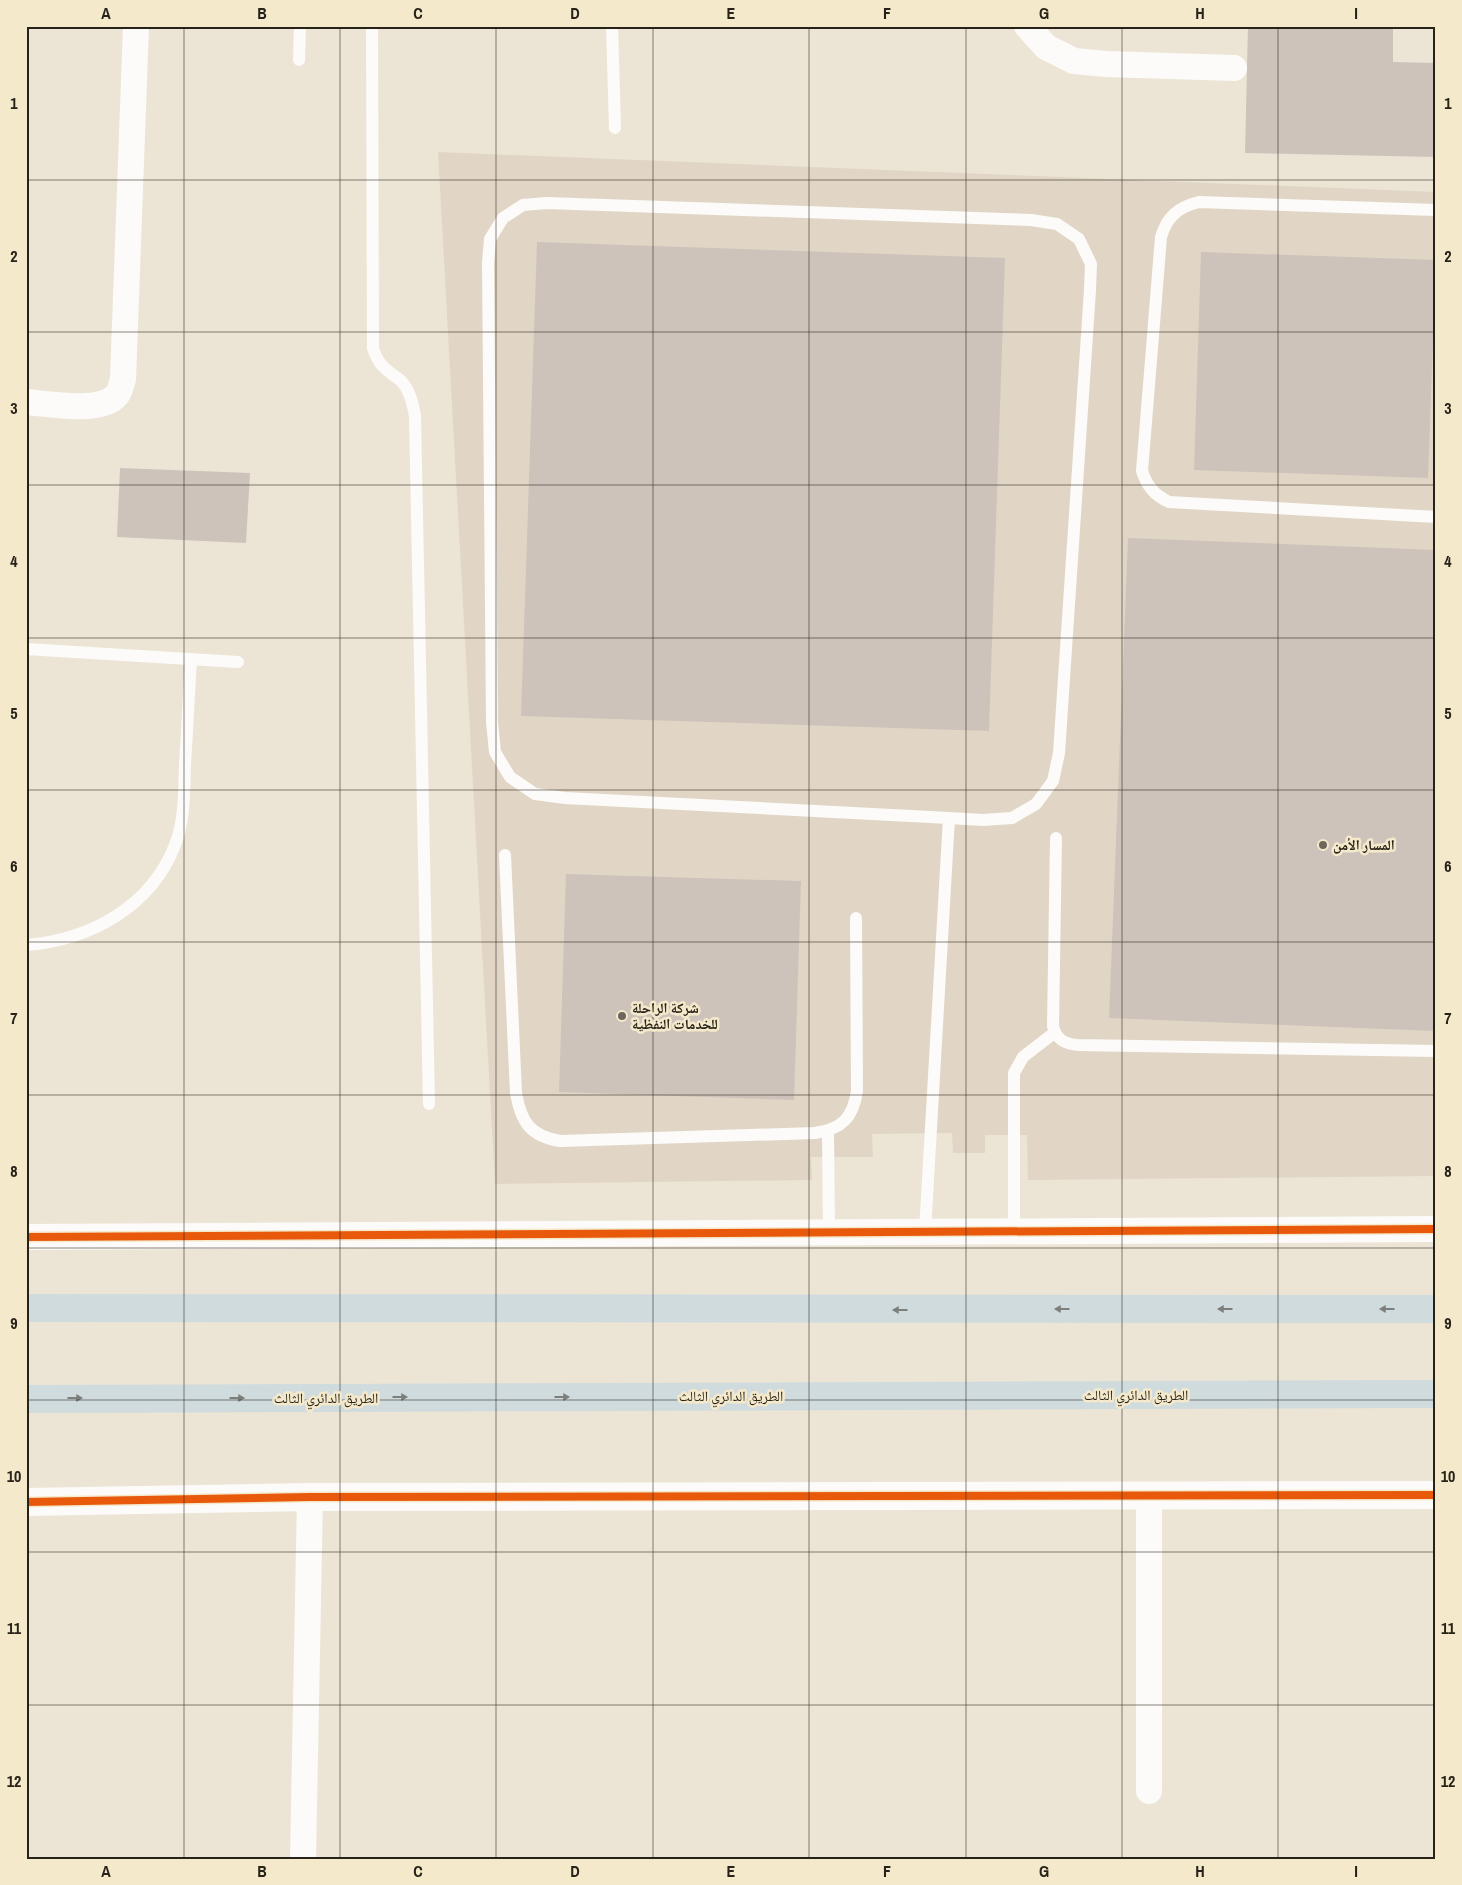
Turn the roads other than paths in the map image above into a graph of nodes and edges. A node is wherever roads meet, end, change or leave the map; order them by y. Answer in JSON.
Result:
{"nodes":[{"id":1,"x":136,"y":26,"type":"edge"},
{"id":2,"x":300,"y":26,"type":"edge"},
{"id":3,"x":372,"y":26,"type":"edge"},
{"id":4,"x":612,"y":26,"type":"edge"},
{"id":5,"x":1027,"y":26,"type":"edge"},
{"id":6,"x":299,"y":60,"type":"dead end"},
{"id":7,"x":1234,"y":68,"type":"dead end"},
{"id":8,"x":615,"y":128,"type":"dead end"},
{"id":9,"x":1436,"y":210,"type":"edge"},
{"id":10,"x":26,"y":402,"type":"edge"},
{"id":11,"x":1436,"y":517,"type":"edge"},
{"id":12,"x":26,"y":649,"type":"edge"},
{"id":13,"x":190,"y":659,"type":"junction"},
{"id":14,"x":238,"y":662,"type":"dead end"},
{"id":15,"x":949,"y":818,"type":"junction"},
{"id":16,"x":1056,"y":838,"type":"dead end"},
{"id":17,"x":505,"y":855,"type":"dead end"},
{"id":18,"x":856,"y":918,"type":"dead end"},
{"id":19,"x":26,"y":945,"type":"edge"},
{"id":20,"x":1054,"y":1032,"type":"junction"},
{"id":21,"x":1436,"y":1051,"type":"edge"},
{"id":22,"x":429,"y":1104,"type":"dead end"},
{"id":23,"x":828,"y":1131,"type":"junction"},
{"id":24,"x":1436,"y":1229,"type":"edge"},
{"id":25,"x":925,"y":1231,"type":"junction"},
{"id":26,"x":1014,"y":1231,"type":"junction"},
{"id":27,"x":829,"y":1232,"type":"junction"},
{"id":28,"x":26,"y":1237,"type":"edge"},
{"id":29,"x":26,"y":1308,"type":"edge"},
{"id":30,"x":1436,"y":1309,"type":"edge"},
{"id":31,"x":1436,"y":1394,"type":"edge"},
{"id":32,"x":26,"y":1399,"type":"edge"},
{"id":33,"x":1149,"y":1495,"type":"junction"},
{"id":34,"x":1436,"y":1495,"type":"edge"},
{"id":35,"x":310,"y":1497,"type":"junction"},
{"id":36,"x":26,"y":1502,"type":"edge"},
{"id":37,"x":1149,"y":1791,"type":"dead end"},
{"id":38,"x":303,"y":1859,"type":"edge"}],
"edges":[{"from":1,"to":10,"type":"street"},
{"from":2,"to":6,"type":"lane"},
{"from":3,"to":22,"type":"lane"},
{"from":4,"to":8,"type":"lane"},
{"from":5,"to":7,"type":"street"},
{"from":9,"to":11,"type":"lane"},
{"from":12,"to":13,"type":"lane"},
{"from":13,"to":14,"type":"lane"},
{"from":13,"to":19,"type":"lane"},
{"from":15,"to":15,"type":"lane"},
{"from":15,"to":25,"type":"lane"},
{"from":16,"to":20,"type":"lane"},
{"from":17,"to":23,"type":"lane"},
{"from":18,"to":23,"type":"lane"},
{"from":20,"to":21,"type":"lane"},
{"from":20,"to":26,"type":"lane"},
{"from":23,"to":27,"type":"lane"},
{"from":24,"to":26,"type":"street"},
{"from":25,"to":26,"type":"street"},
{"from":25,"to":27,"type":"street"},
{"from":27,"to":28,"type":"street"},
{"from":30,"to":29,"type":"highway","one_way":true},
{"from":32,"to":31,"type":"highway","name":"الطريق الدائري الثالث","one_way":true},
{"from":33,"to":34,"type":"street"},
{"from":33,"to":35,"type":"street"},
{"from":33,"to":37,"type":"street"},
{"from":35,"to":36,"type":"street"},
{"from":35,"to":38,"type":"street"}]}
